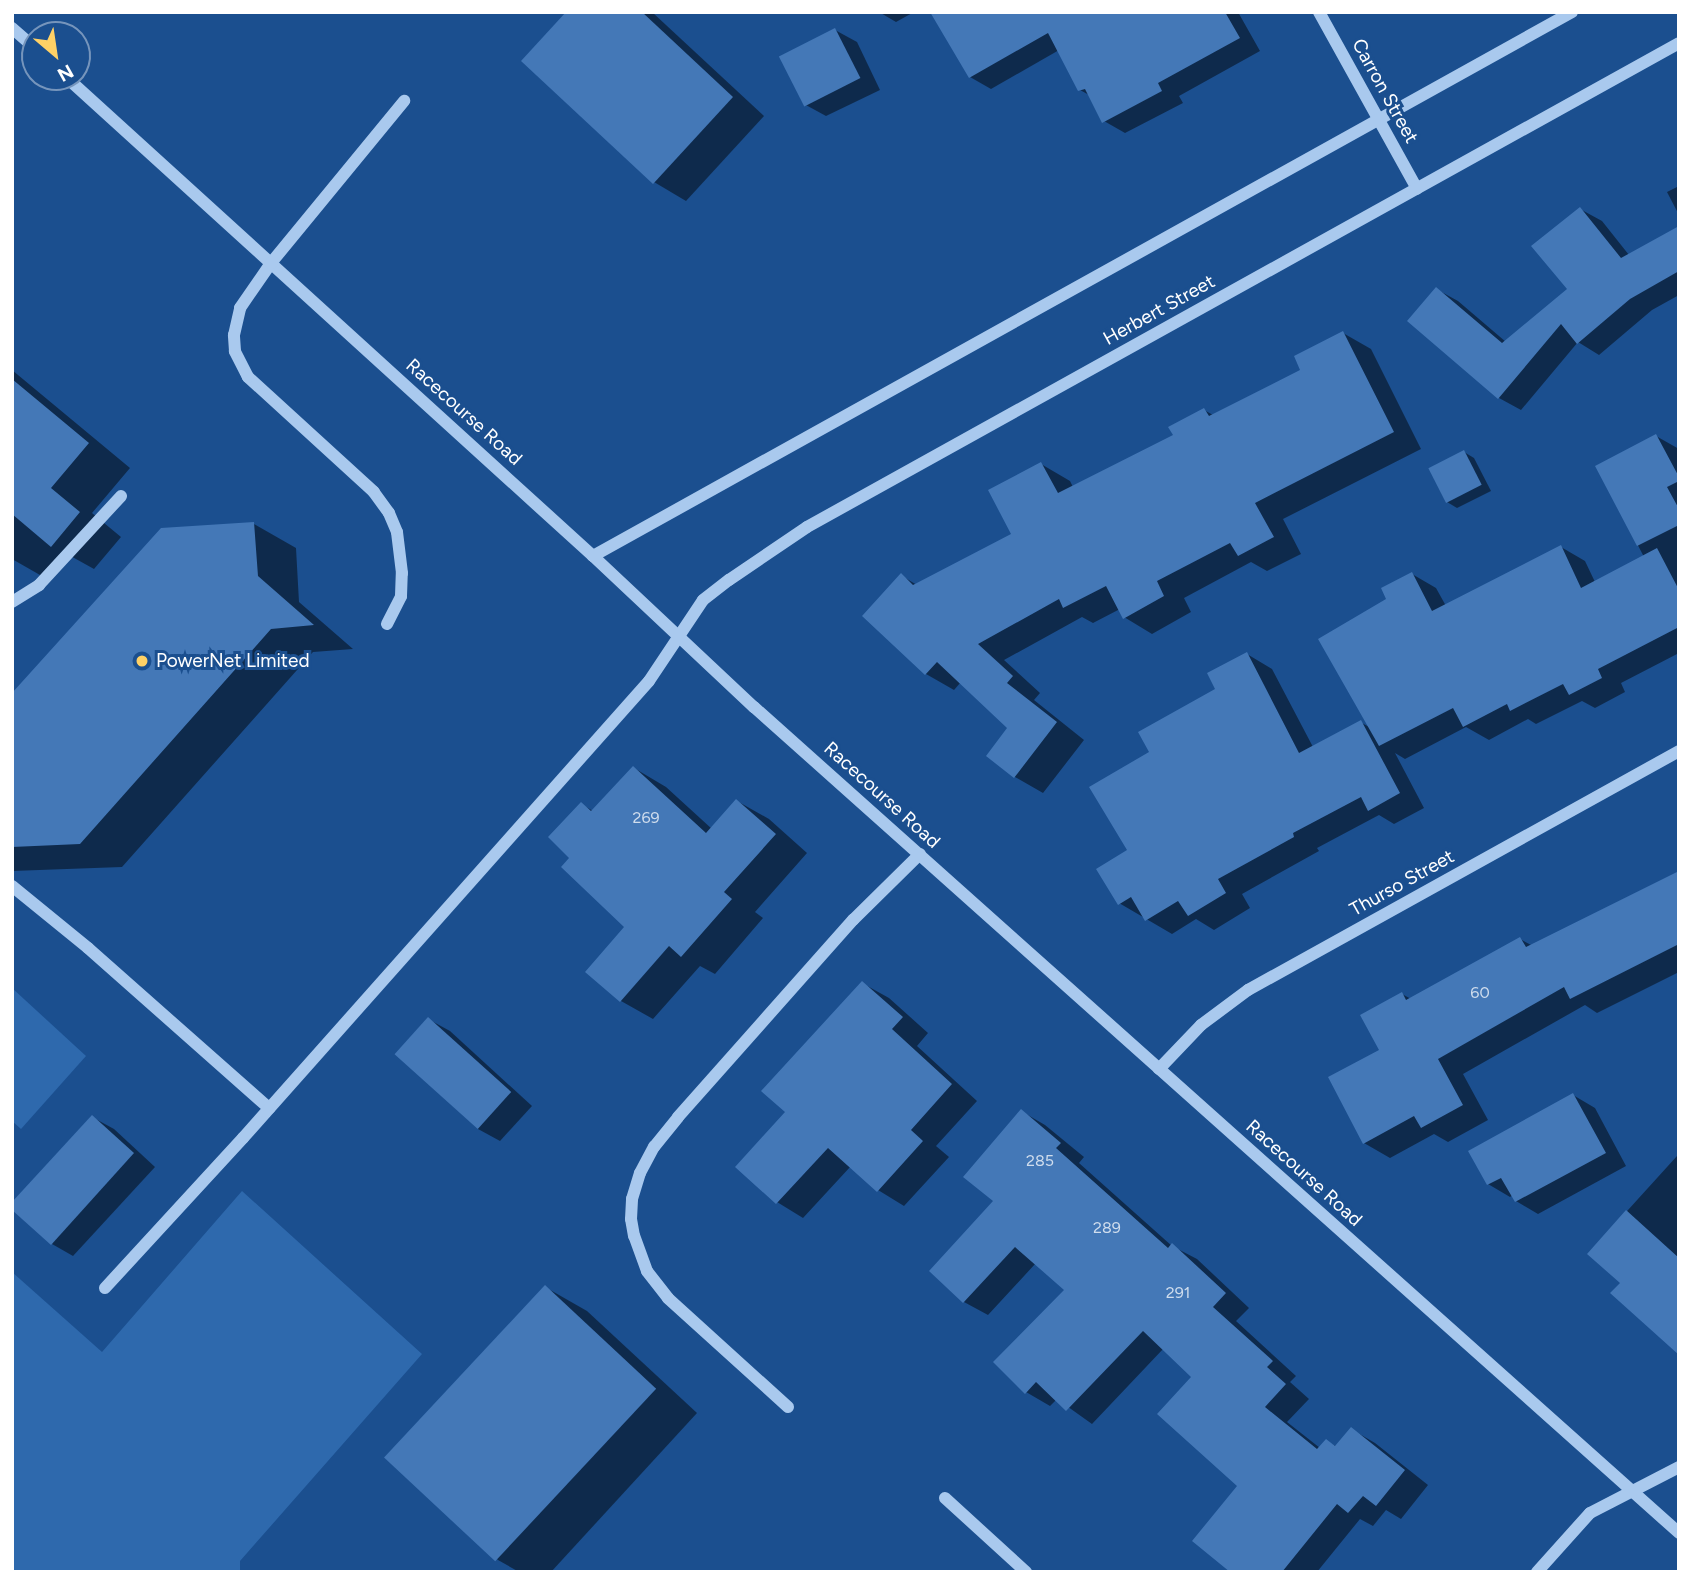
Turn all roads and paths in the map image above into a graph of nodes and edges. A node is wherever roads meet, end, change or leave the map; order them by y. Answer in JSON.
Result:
{"nodes":[{"id":1,"x":1319,"y":12,"type":"edge"},
{"id":2,"x":1572,"y":12,"type":"edge"},
{"id":3,"x":1679,"y":43,"type":"edge"},
{"id":4,"x":81,"y":91,"type":"edge"},
{"id":5,"x":404,"y":101,"type":"dead end"},
{"id":6,"x":1378,"y":120,"type":"junction"},
{"id":7,"x":1417,"y":189,"type":"junction"},
{"id":8,"x":271,"y":263,"type":"junction"},
{"id":9,"x":121,"y":496,"type":"dead end"},
{"id":10,"x":593,"y":556,"type":"junction"},
{"id":11,"x":12,"y":602,"type":"edge"},
{"id":12,"x":387,"y":624,"type":"dead end"},
{"id":13,"x":679,"y":637,"type":"junction"},
{"id":14,"x":1679,"y":751,"type":"edge"},
{"id":15,"x":920,"y":854,"type":"junction"},
{"id":16,"x":12,"y":886,"type":"edge"},
{"id":17,"x":1159,"y":1069,"type":"junction"},
{"id":18,"x":269,"y":1108,"type":"junction"},
{"id":19,"x":105,"y":1288,"type":"dead end"},
{"id":20,"x":788,"y":1407,"type":"dead end"},
{"id":21,"x":1679,"y":1467,"type":"edge"},
{"id":22,"x":1631,"y":1491,"type":"junction"},
{"id":23,"x":944,"y":1498,"type":"dead end"},
{"id":24,"x":1679,"y":1533,"type":"edge"},
{"id":25,"x":1026,"y":1572,"type":"edge"},
{"id":26,"x":1537,"y":1572,"type":"edge"}],
"edges":[{"from":1,"to":6,"type":"street","name":"Carron Street"},
{"from":2,"to":6,"type":"street"},
{"from":3,"to":7,"type":"street","name":"Herbert Street"},
{"from":4,"to":8,"type":"street","name":"Racecourse Road"},
{"from":5,"to":8,"type":"street"},
{"from":6,"to":7,"type":"street","name":"Carron Street"},
{"from":6,"to":10,"type":"street"},
{"from":7,"to":13,"type":"street","name":"Herbert Street"},
{"from":8,"to":10,"type":"street","name":"Racecourse Road"},
{"from":8,"to":12,"type":"street"},
{"from":9,"to":11,"type":"street"},
{"from":10,"to":13,"type":"street","name":"Racecourse Road"},
{"from":13,"to":15,"type":"street","name":"Racecourse Road"},
{"from":13,"to":18,"type":"street","name":"Herbert Street"},
{"from":14,"to":17,"type":"street","name":"Thurso Street"},
{"from":15,"to":17,"type":"street","name":"Racecourse Road"},
{"from":15,"to":20,"type":"street"},
{"from":16,"to":18,"type":"street"},
{"from":17,"to":22,"type":"street","name":"Racecourse Road"},
{"from":18,"to":19,"type":"street","name":"Herbert Street"},
{"from":21,"to":22,"type":"street"},
{"from":22,"to":24,"type":"street","name":"Racecourse Road"},
{"from":22,"to":26,"type":"street"},
{"from":23,"to":25,"type":"street"}]}
